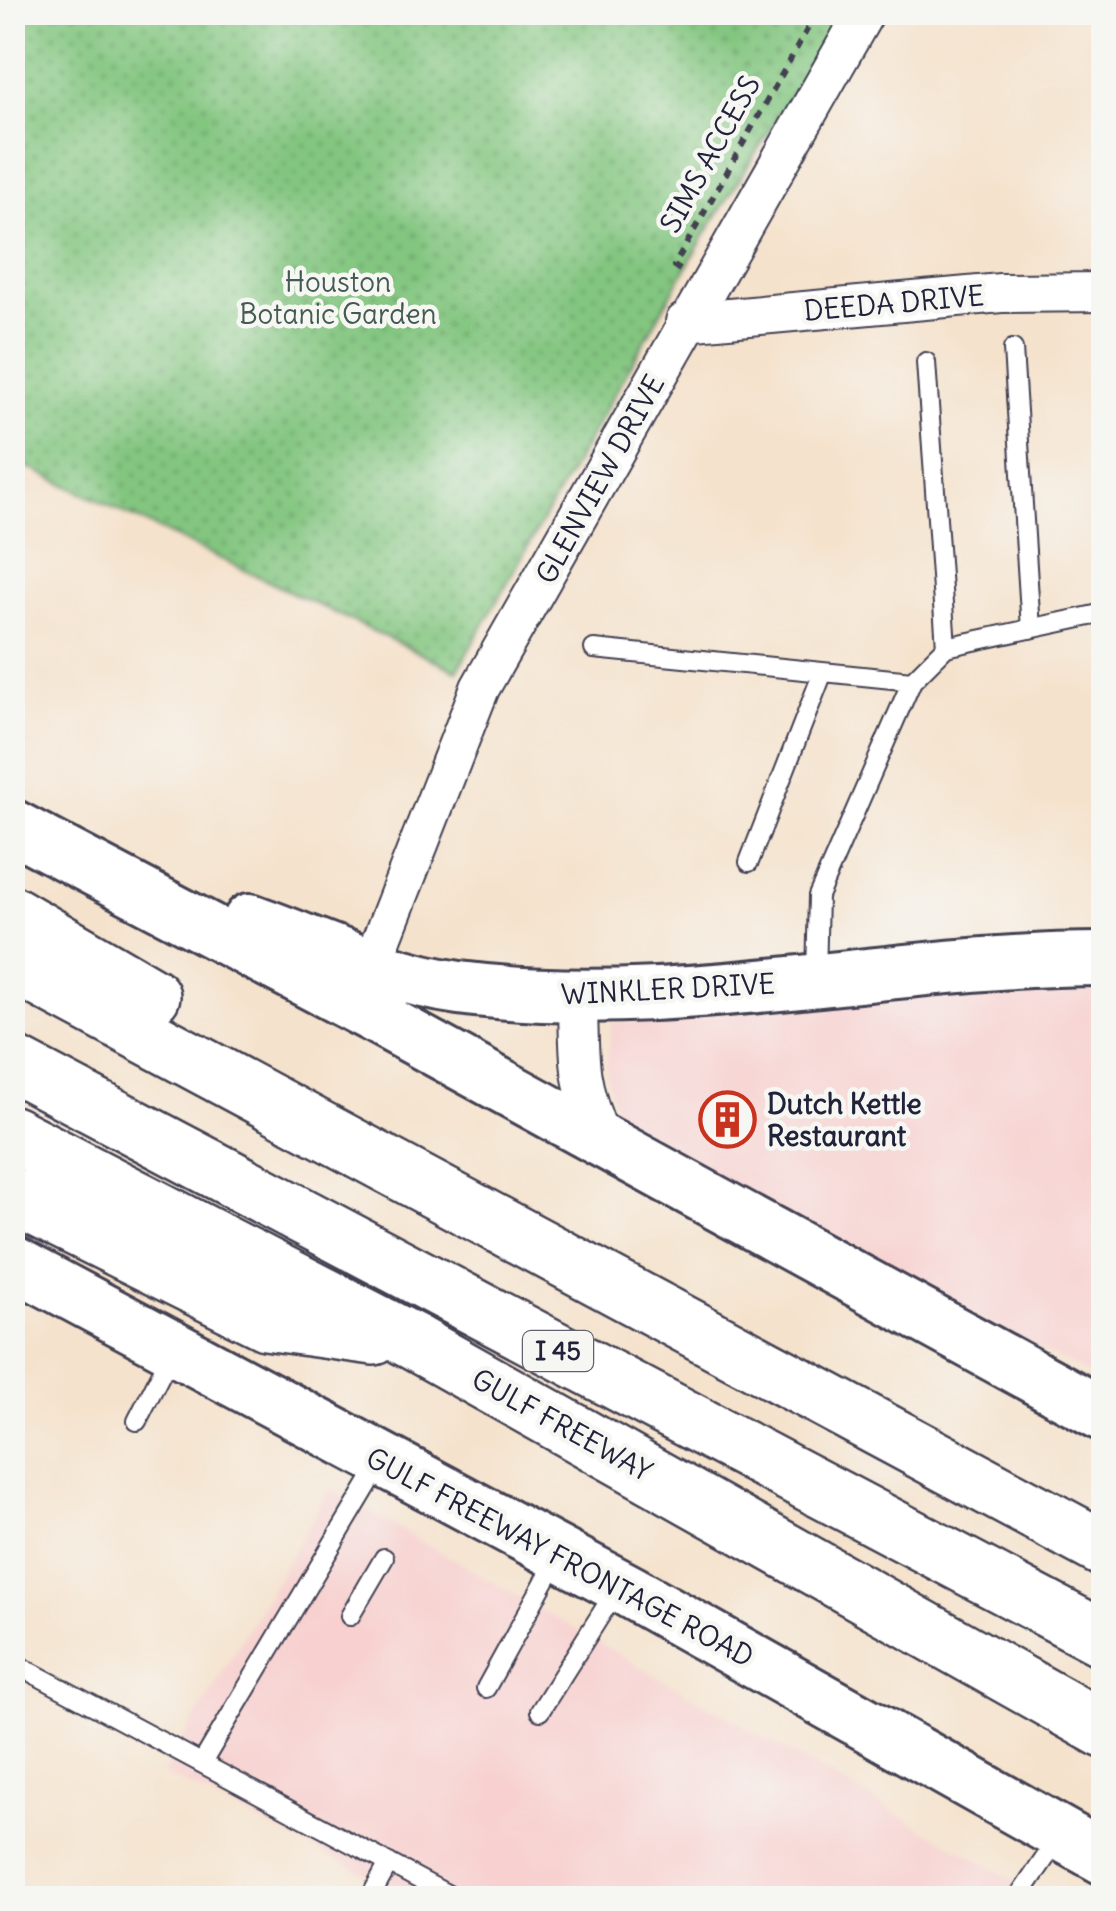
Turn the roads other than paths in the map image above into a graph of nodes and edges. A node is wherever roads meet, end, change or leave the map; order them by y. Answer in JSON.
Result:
{"nodes":[{"id":1,"x":866,"y":12,"type":"edge"},
{"id":2,"x":1104,"y":292,"type":"edge"},
{"id":3,"x":685,"y":322,"type":"junction"},
{"id":4,"x":1013,"y":349,"type":"dead end"},
{"id":5,"x":926,"y":362,"type":"dead end"},
{"id":6,"x":1104,"y":613,"type":"edge"},
{"id":7,"x":1030,"y":629,"type":"junction"},
{"id":8,"x":946,"y":648,"type":"junction"},
{"id":9,"x":594,"y":649,"type":"dead end"},
{"id":10,"x":823,"y":672,"type":"junction"},
{"id":11,"x":912,"y":681,"type":"junction"},
{"id":12,"x":12,"y":826,"type":"edge"},
{"id":13,"x":74,"y":858,"type":"junction"},
{"id":14,"x":749,"y":862,"type":"dead end"},
{"id":15,"x":12,"y":914,"type":"edge"},
{"id":16,"x":1104,"y":959,"type":"edge"},
{"id":17,"x":12,"y":964,"type":"edge"},
{"id":18,"x":372,"y":964,"type":"junction"},
{"id":19,"x":816,"y":982,"type":"junction"},
{"id":20,"x":578,"y":998,"type":"junction"},
{"id":21,"x":12,"y":1063,"type":"edge"},
{"id":22,"x":12,"y":1134,"type":"edge"},
{"id":23,"x":603,"y":1142,"type":"junction"},
{"id":24,"x":12,"y":1196,"type":"edge"},
{"id":25,"x":545,"y":1246,"type":"junction"},
{"id":26,"x":12,"y":1262,"type":"edge"},
{"id":27,"x":414,"y":1342,"type":"junction"},
{"id":28,"x":174,"y":1349,"type":"junction"},
{"id":29,"x":1104,"y":1415,"type":"edge"},
{"id":30,"x":136,"y":1420,"type":"dead end"},
{"id":31,"x":382,"y":1460,"type":"junction"},
{"id":32,"x":1104,"y":1548,"type":"edge"},
{"id":33,"x":560,"y":1554,"type":"junction"},
{"id":34,"x":384,"y":1558,"type":"dead end"},
{"id":35,"x":619,"y":1586,"type":"junction"},
{"id":36,"x":350,"y":1616,"type":"dead end"},
{"id":37,"x":1104,"y":1639,"type":"edge"},
{"id":38,"x":12,"y":1662,"type":"edge"},
{"id":39,"x":486,"y":1688,"type":"dead end"},
{"id":40,"x":540,"y":1711,"type":"dead end"},
{"id":41,"x":1104,"y":1730,"type":"edge"},
{"id":42,"x":202,"y":1763,"type":"junction"},
{"id":43,"x":1082,"y":1846,"type":"edge"},
{"id":44,"x":388,"y":1864,"type":"junction"},
{"id":45,"x":370,"y":1898,"type":"edge"},
{"id":46,"x":454,"y":1898,"type":"edge"},
{"id":47,"x":1018,"y":1898,"type":"edge"}],
"edges":[{"from":1,"to":3,"type":"street","name":"GLENVIEW DRIVE"},
{"from":2,"to":3,"type":"street","name":"DEEDA DRIVE"},
{"from":3,"to":18,"type":"street","name":"GLENVIEW DRIVE"},
{"from":4,"to":7,"type":"lane"},
{"from":5,"to":8,"type":"lane"},
{"from":6,"to":7,"type":"lane"},
{"from":7,"to":8,"type":"lane"},
{"from":8,"to":11,"type":"lane"},
{"from":9,"to":10,"type":"lane"},
{"from":10,"to":11,"type":"lane"},
{"from":10,"to":14,"type":"lane"},
{"from":11,"to":19,"type":"lane"},
{"from":12,"to":13,"type":"main road"},
{"from":13,"to":18,"type":"main road","name":"WINKLER DRIVE"},
{"from":13,"to":23,"type":"main road"},
{"from":15,"to":25,"type":"highway"},
{"from":16,"to":19,"type":"main road","name":"WINKLER DRIVE"},
{"from":17,"to":25,"type":"highway"},
{"from":18,"to":20,"type":"main road","name":"WINKLER DRIVE"},
{"from":19,"to":20,"type":"main road","name":"WINKLER DRIVE"},
{"from":20,"to":23,"type":"street"},
{"from":21,"to":37,"type":"highway","number":"I 45"},
{"from":22,"to":27,"type":"highway","name":"GULF FREEWAY","number":"I 45"},
{"from":23,"to":29,"type":"main road"},
{"from":24,"to":27,"type":"highway"},
{"from":25,"to":32,"type":"highway"},
{"from":26,"to":28,"type":"main road","name":"GULF FREEWAY FRONTAGE ROAD"},
{"from":27,"to":41,"type":"highway","name":"GULF FREEWAY","number":"I 45"},
{"from":28,"to":30,"type":"lane"},
{"from":28,"to":31,"type":"main road","name":"GULF FREEWAY FRONTAGE ROAD"},
{"from":31,"to":33,"type":"main road","name":"GULF FREEWAY FRONTAGE ROAD"},
{"from":31,"to":42,"type":"lane"},
{"from":33,"to":35,"type":"main road","name":"GULF FREEWAY FRONTAGE ROAD"},
{"from":33,"to":39,"type":"lane"},
{"from":34,"to":36,"type":"lane"},
{"from":35,"to":40,"type":"lane"},
{"from":35,"to":43,"type":"main road","name":"GULF FREEWAY FRONTAGE ROAD"},
{"from":38,"to":42,"type":"lane"},
{"from":42,"to":44,"type":"lane"},
{"from":43,"to":47,"type":"lane"},
{"from":44,"to":45,"type":"lane"},
{"from":44,"to":46,"type":"lane"}]}
